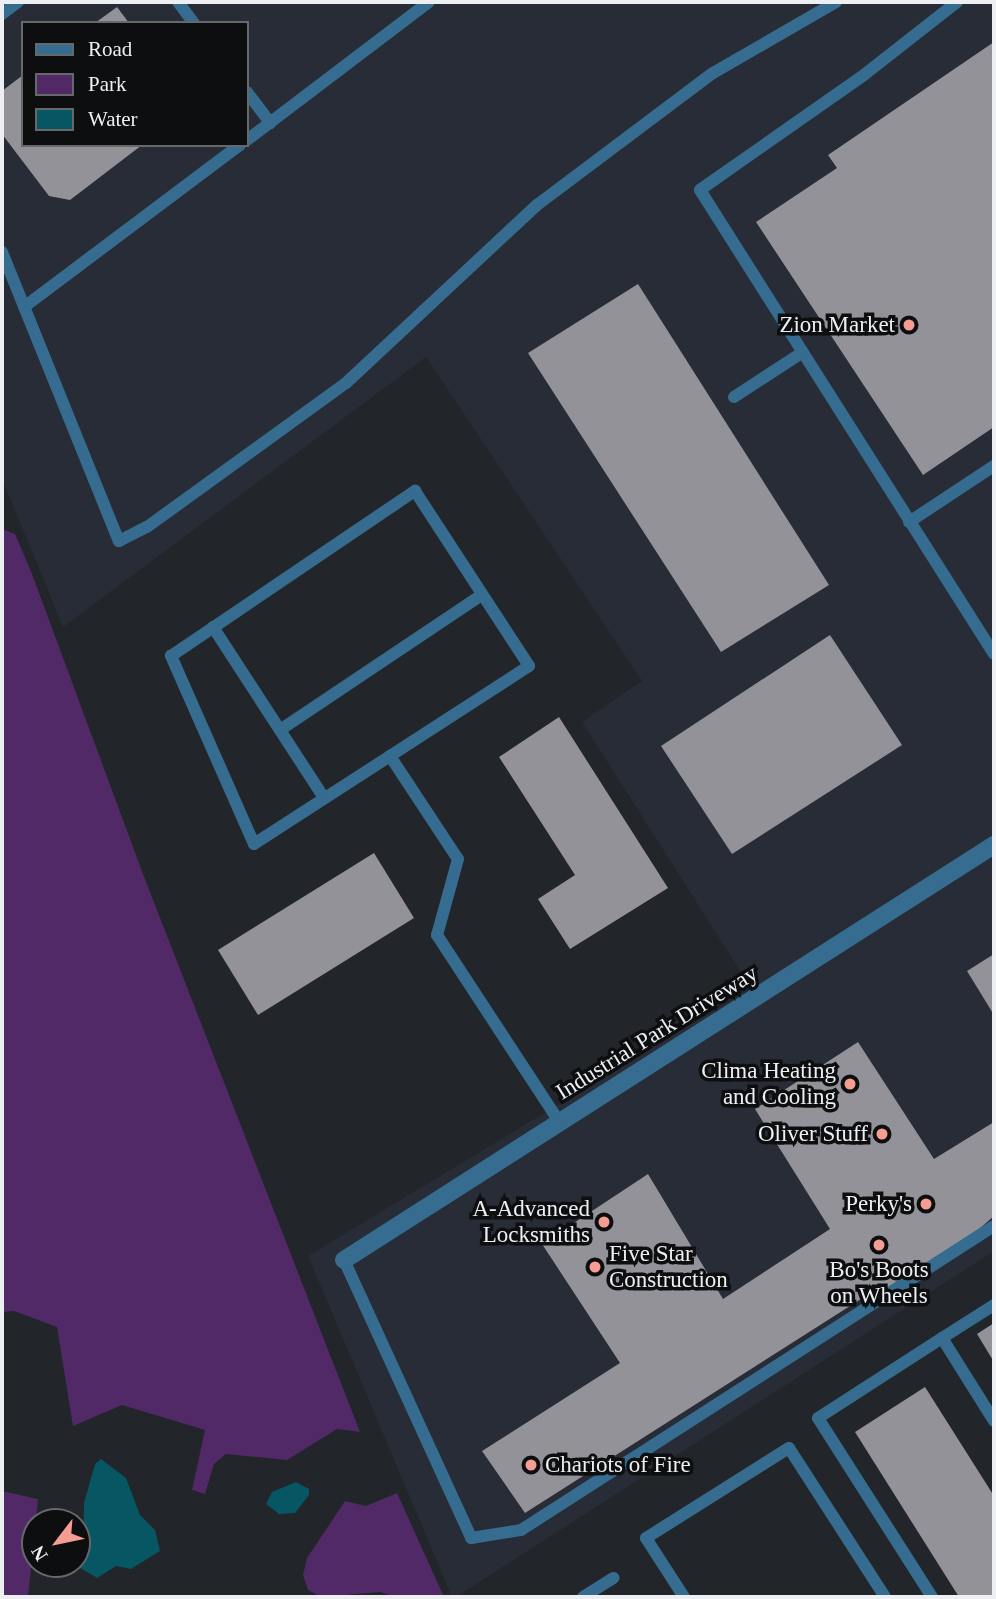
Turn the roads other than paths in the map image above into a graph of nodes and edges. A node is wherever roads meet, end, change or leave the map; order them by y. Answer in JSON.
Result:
{"nodes":[{"id":1,"x":18,"y":2,"type":"edge"},
{"id":2,"x":178,"y":2,"type":"edge"},
{"id":3,"x":429,"y":2,"type":"edge"},
{"id":4,"x":836,"y":2,"type":"edge"},
{"id":5,"x":957,"y":2,"type":"edge"},
{"id":6,"x":2,"y":14,"type":"edge"},
{"id":7,"x":192,"y":21,"type":"edge"},
{"id":8,"x":248,"y":93,"type":"edge"},
{"id":9,"x":270,"y":123,"type":"junction"},
{"id":10,"x":248,"y":139,"type":"edge"},
{"id":11,"x":237,"y":147,"type":"edge"},
{"id":12,"x":2,"y":252,"type":"edge"},
{"id":13,"x":24,"y":307,"type":"junction"},
{"id":14,"x":803,"y":352,"type":"junction"},
{"id":15,"x":734,"y":397,"type":"dead end"},
{"id":16,"x":994,"y":466,"type":"edge"},
{"id":17,"x":909,"y":522,"type":"junction"},
{"id":18,"x":482,"y":595,"type":"junction"},
{"id":19,"x":213,"y":627,"type":"junction"},
{"id":20,"x":994,"y":654,"type":"edge"},
{"id":21,"x":280,"y":730,"type":"junction"},
{"id":22,"x":390,"y":755,"type":"junction"},
{"id":23,"x":324,"y":798,"type":"junction"},
{"id":24,"x":994,"y":845,"type":"edge"},
{"id":25,"x":560,"y":1123,"type":"junction"},
{"id":26,"x":994,"y":1226,"type":"edge"},
{"id":27,"x":344,"y":1260,"type":"joint"},
{"id":28,"x":994,"y":1305,"type":"edge"},
{"id":29,"x":942,"y":1338,"type":"junction"},
{"id":30,"x":994,"y":1420,"type":"edge"},
{"id":31,"x":613,"y":1577,"type":"dead end"},
{"id":32,"x":583,"y":1597,"type":"edge"},
{"id":33,"x":684,"y":1597,"type":"edge"},
{"id":34,"x":885,"y":1597,"type":"edge"},
{"id":35,"x":932,"y":1597,"type":"edge"}],
"edges":[{"from":1,"to":6,"type":"lane"},
{"from":2,"to":7,"type":"lane"},
{"from":3,"to":9,"type":"lane"},
{"from":4,"to":13,"type":"lane"},
{"from":5,"to":14,"type":"lane"},
{"from":8,"to":9,"type":"lane"},
{"from":9,"to":10,"type":"lane"},
{"from":11,"to":13,"type":"lane"},
{"from":12,"to":13,"type":"lane"},
{"from":14,"to":15,"type":"lane"},
{"from":14,"to":17,"type":"lane"},
{"from":16,"to":17,"type":"lane"},
{"from":17,"to":20,"type":"lane"},
{"from":18,"to":19,"type":"lane"},
{"from":18,"to":21,"type":"lane"},
{"from":18,"to":22,"type":"lane"},
{"from":19,"to":21,"type":"lane"},
{"from":19,"to":23,"type":"lane"},
{"from":21,"to":23,"type":"lane"},
{"from":22,"to":23,"type":"lane"},
{"from":22,"to":25,"type":"lane"},
{"from":24,"to":25,"type":"street","name":"Industrial Park Driveway"},
{"from":25,"to":27,"type":"street","name":"Industrial Park Driveway"},
{"from":26,"to":27,"type":"lane"},
{"from":28,"to":29,"type":"lane"},
{"from":29,"to":30,"type":"lane"},
{"from":29,"to":35,"type":"lane"},
{"from":31,"to":32,"type":"lane"},
{"from":33,"to":34,"type":"lane"}]}
